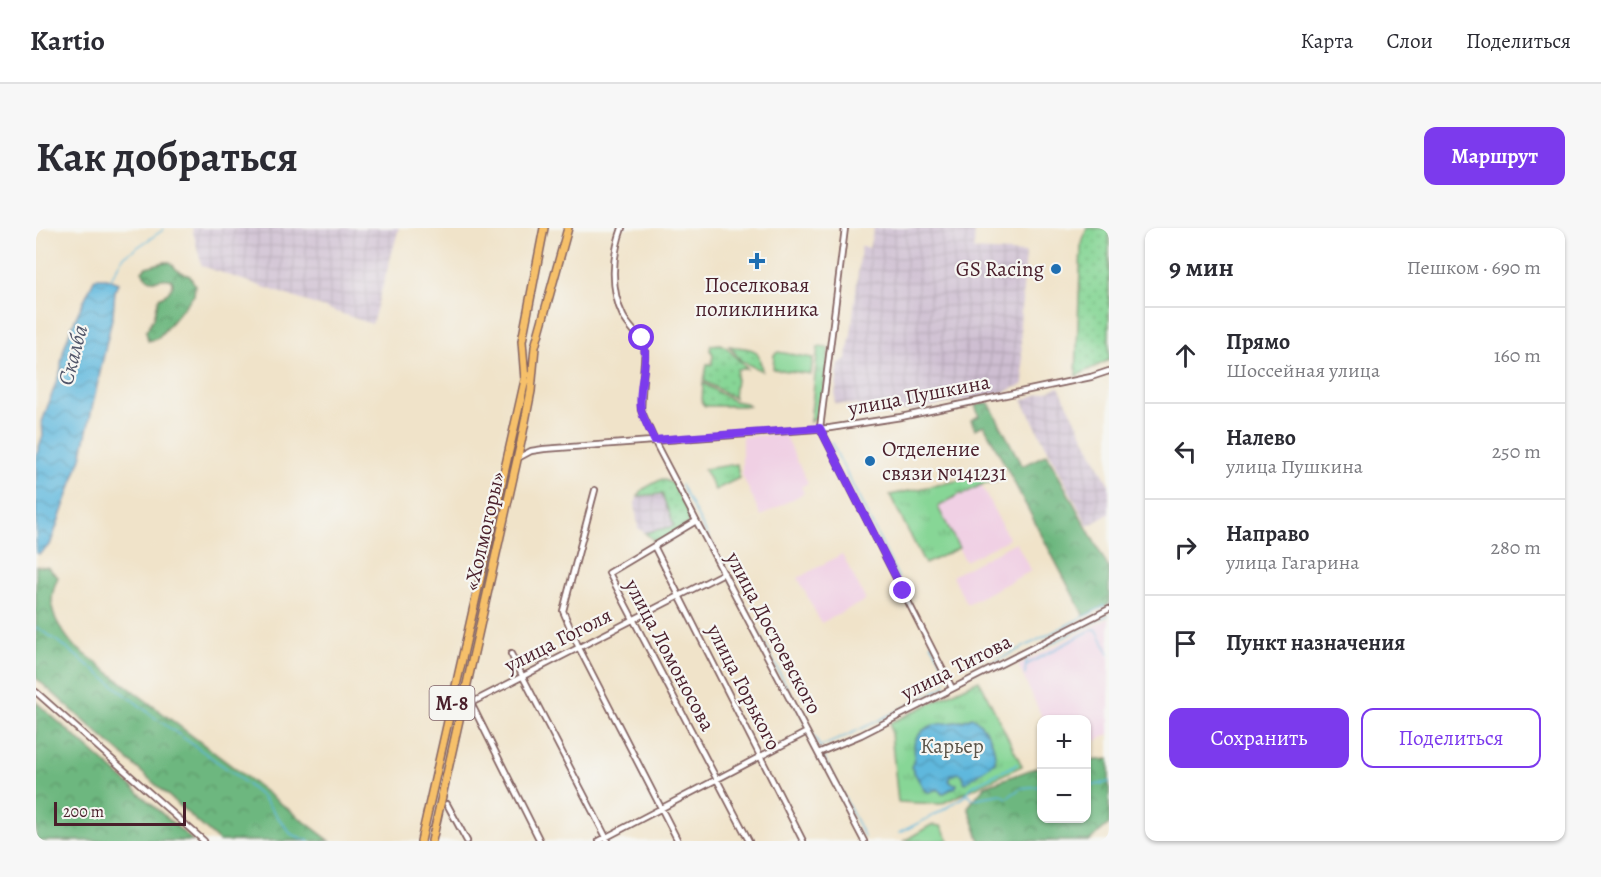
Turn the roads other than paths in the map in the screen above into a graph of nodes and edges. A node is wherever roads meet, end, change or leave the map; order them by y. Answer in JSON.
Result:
{"nodes":[{"id":1,"x":544,"y":228,"type":"edge"},
{"id":2,"x":568,"y":228,"type":"edge"},
{"id":3,"x":622,"y":228,"type":"edge"},
{"id":4,"x":845,"y":228,"type":"edge"},
{"id":5,"x":1109,"y":371,"type":"edge"},
{"id":6,"x":820,"y":428,"type":"junction"},
{"id":7,"x":654,"y":440,"type":"junction"},
{"id":8,"x":521,"y":442,"type":"junction"},
{"id":9,"x":544,"y":449,"type":"junction"},
{"id":10,"x":517,"y":459,"type":"junction"},
{"id":11,"x":595,"y":490,"type":"dead end"},
{"id":12,"x":696,"y":521,"type":"junction"},
{"id":13,"x":655,"y":548,"type":"junction"},
{"id":14,"x":724,"y":573,"type":"junction"},
{"id":15,"x":679,"y":596,"type":"junction"},
{"id":16,"x":1109,"y":609,"type":"edge"},
{"id":17,"x":632,"y":620,"type":"junction"},
{"id":18,"x":579,"y":648,"type":"junction"},
{"id":19,"x":511,"y":654,"type":"dead end"},
{"id":20,"x":524,"y":676,"type":"junction"},
{"id":21,"x":952,"y":688,"type":"junction"},
{"id":22,"x":36,"y":692,"type":"edge"},
{"id":23,"x":807,"y":732,"type":"junction"},
{"id":24,"x":818,"y":753,"type":"junction"},
{"id":25,"x":761,"y":757,"type":"junction"},
{"id":26,"x":716,"y":779,"type":"junction"},
{"id":27,"x":447,"y":804,"type":"dead end"},
{"id":28,"x":662,"y":809,"type":"junction"},
{"id":29,"x":607,"y":839,"type":"edge"},
{"id":30,"x":204,"y":841,"type":"edge"},
{"id":31,"x":421,"y":841,"type":"edge"},
{"id":32,"x":432,"y":841,"type":"edge"},
{"id":33,"x":467,"y":841,"type":"edge"},
{"id":34,"x":540,"y":841,"type":"edge"},
{"id":35,"x":599,"y":841,"type":"edge"},
{"id":36,"x":678,"y":841,"type":"edge"},
{"id":37,"x":749,"y":841,"type":"edge"},
{"id":38,"x":803,"y":841,"type":"edge"},
{"id":39,"x":864,"y":841,"type":"edge"}],
"edges":[{"from":1,"to":31,"type":"highway","name":"«Холмогоры»","number":"М-8"},
{"from":2,"to":8,"type":"highway","name":"«Холмогоры»","number":"М-8"},
{"from":3,"to":7,"type":"street","name":"улица Достоевского"},
{"from":4,"to":6,"type":"street"},
{"from":5,"to":6,"type":"street","name":"улица Пушкина"},
{"from":6,"to":7,"type":"street","name":"улица Пушкина"},
{"from":6,"to":21,"type":"street"},
{"from":7,"to":9,"type":"street","name":"улица Пушкина"},
{"from":7,"to":12,"type":"street","name":"улица Достоевского"},
{"from":8,"to":9,"type":"street"},
{"from":8,"to":10,"type":"highway","name":"«Холмогоры»","number":"М-8"},
{"from":9,"to":10,"type":"street"},
{"from":10,"to":32,"type":"highway","name":"«Холмогоры»","number":"М-8"},
{"from":11,"to":18,"type":"street"},
{"from":12,"to":13,"type":"street","name":"улица Ломоносова"},
{"from":12,"to":14,"type":"street","name":"улица Достоевского"},
{"from":13,"to":15,"type":"street","name":"улица Горького"},
{"from":13,"to":17,"type":"street","name":"улица Ломоносова"},
{"from":14,"to":15,"type":"street","name":"улица Гоголя"},
{"from":14,"to":23,"type":"street","name":"улица Достоевского"},
{"from":15,"to":17,"type":"street","name":"улица Гоголя"},
{"from":15,"to":25,"type":"street","name":"улица Горького"},
{"from":16,"to":21,"type":"street","name":"улица Титова"},
{"from":17,"to":18,"type":"street","name":"улица Гоголя"},
{"from":17,"to":26,"type":"street","name":"улица Ломоносова"},
{"from":18,"to":20,"type":"street","name":"улица Гоголя"},
{"from":18,"to":28,"type":"street"},
{"from":19,"to":20,"type":"street"},
{"from":20,"to":29,"type":"street"},
{"from":20,"to":34,"type":"street","name":"улица Гоголя"},
{"from":21,"to":24,"type":"street","name":"улица Титова"},
{"from":22,"to":30,"type":"street"},
{"from":23,"to":24,"type":"street","name":"улица Достоевского"},
{"from":23,"to":25,"type":"street"},
{"from":24,"to":39,"type":"street","name":"улица Достоевского"},
{"from":25,"to":26,"type":"street"},
{"from":25,"to":38,"type":"street","name":"улица Горького"},
{"from":26,"to":28,"type":"street"},
{"from":26,"to":37,"type":"street","name":"улица Ломоносова"},
{"from":27,"to":33,"type":"street"},
{"from":28,"to":29,"type":"street"},
{"from":28,"to":36,"type":"street"},
{"from":29,"to":35,"type":"street"}]}
